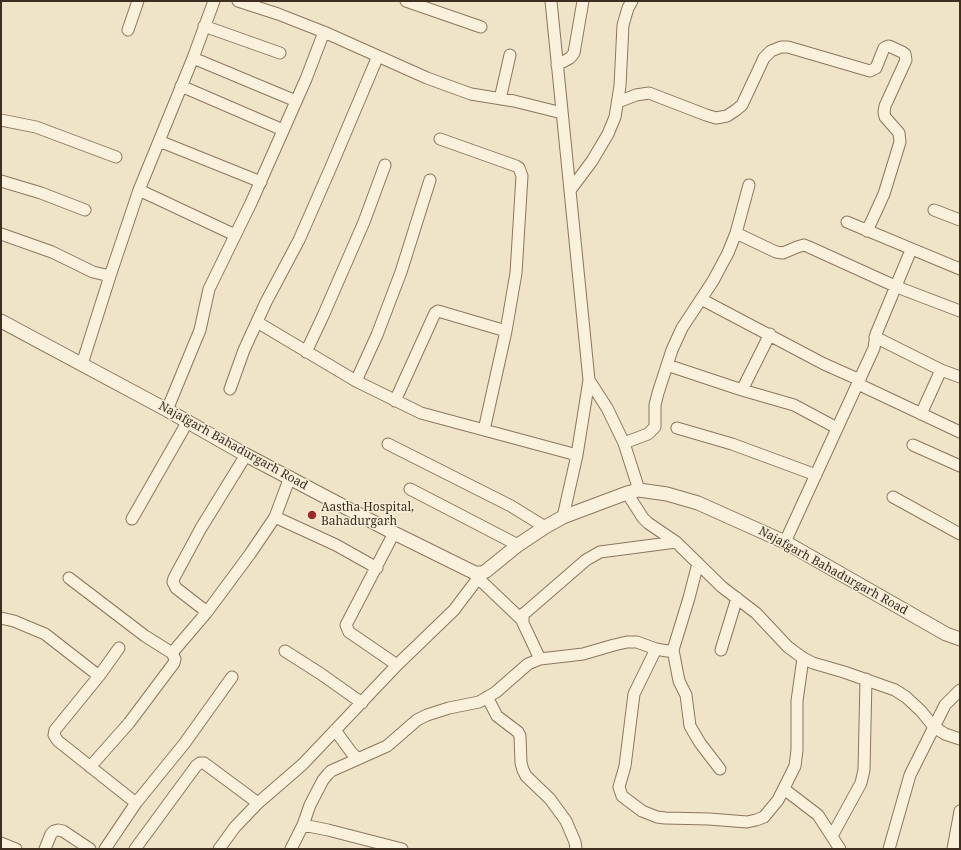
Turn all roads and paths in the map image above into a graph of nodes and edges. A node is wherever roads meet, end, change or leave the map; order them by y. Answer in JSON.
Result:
{"nodes":[{"id":1,"x":138,"y":1,"type":"edge"},
{"id":2,"x":214,"y":1,"type":"edge"},
{"id":3,"x":238,"y":1,"type":"edge"},
{"id":4,"x":406,"y":1,"type":"edge"},
{"id":5,"x":549,"y":1,"type":"edge"},
{"id":6,"x":583,"y":1,"type":"edge"},
{"id":7,"x":632,"y":1,"type":"edge"},
{"id":8,"x":204,"y":26,"type":"junction"},
{"id":9,"x":481,"y":27,"type":"dead end"},
{"id":10,"x":128,"y":30,"type":"dead end"},
{"id":11,"x":324,"y":32,"type":"junction"},
{"id":12,"x":280,"y":53,"type":"dead end"},
{"id":13,"x":510,"y":54,"type":"dead end"},
{"id":14,"x":378,"y":56,"type":"junction"},
{"id":15,"x":193,"y":58,"type":"junction"},
{"id":16,"x":557,"y":65,"type":"junction"},
{"id":17,"x":181,"y":86,"type":"junction"},
{"id":18,"x":500,"y":99,"type":"junction"},
{"id":19,"x":296,"y":100,"type":"junction"},
{"id":20,"x":618,"y":102,"type":"junction"},
{"id":21,"x":562,"y":112,"type":"junction"},
{"id":22,"x":1,"y":120,"type":"edge"},
{"id":23,"x":283,"y":130,"type":"junction"},
{"id":24,"x":440,"y":138,"type":"dead end"},
{"id":25,"x":159,"y":141,"type":"junction"},
{"id":26,"x":116,"y":157,"type":"dead end"},
{"id":27,"x":385,"y":165,"type":"dead end"},
{"id":28,"x":430,"y":180,"type":"dead end"},
{"id":29,"x":1,"y":181,"type":"edge"},
{"id":30,"x":261,"y":182,"type":"junction"},
{"id":31,"x":749,"y":185,"type":"dead end"},
{"id":32,"x":571,"y":189,"type":"junction"},
{"id":33,"x":139,"y":190,"type":"junction"},
{"id":34,"x":85,"y":210,"type":"dead end"},
{"id":35,"x":934,"y":210,"type":"dead end"},
{"id":36,"x":960,"y":220,"type":"edge"},
{"id":37,"x":847,"y":222,"type":"dead end"},
{"id":38,"x":867,"y":231,"type":"junction"},
{"id":39,"x":736,"y":233,"type":"junction"},
{"id":40,"x":1,"y":234,"type":"edge"},
{"id":41,"x":235,"y":235,"type":"junction"},
{"id":42,"x":911,"y":250,"type":"junction"},
{"id":43,"x":960,"y":269,"type":"edge"},
{"id":44,"x":110,"y":276,"type":"junction"},
{"id":45,"x":897,"y":287,"type":"junction"},
{"id":46,"x":701,"y":299,"type":"junction"},
{"id":47,"x":960,"y":311,"type":"edge"},
{"id":48,"x":1,"y":321,"type":"edge"},
{"id":49,"x":257,"y":322,"type":"junction"},
{"id":50,"x":506,"y":331,"type":"junction"},
{"id":51,"x":770,"y":334,"type":"junction"},
{"id":52,"x":875,"y":337,"type":"junction"},
{"id":53,"x":306,"y":352,"type":"junction"},
{"id":54,"x":82,"y":364,"type":"junction"},
{"id":55,"x":667,"y":365,"type":"junction"},
{"id":56,"x":941,"y":370,"type":"junction"},
{"id":57,"x":960,"y":377,"type":"edge"},
{"id":58,"x":589,"y":380,"type":"junction"},
{"id":59,"x":356,"y":381,"type":"junction"},
{"id":60,"x":859,"y":382,"type":"junction"},
{"id":61,"x":230,"y":389,"type":"dead end"},
{"id":62,"x":742,"y":390,"type":"junction"},
{"id":63,"x":395,"y":401,"type":"junction"},
{"id":64,"x":167,"y":410,"type":"junction"},
{"id":65,"x":921,"y":414,"type":"junction"},
{"id":66,"x":188,"y":421,"type":"junction"},
{"id":67,"x":677,"y":428,"type":"dead end"},
{"id":68,"x":837,"y":428,"type":"junction"},
{"id":69,"x":484,"y":430,"type":"junction"},
{"id":70,"x":960,"y":432,"type":"edge"},
{"id":71,"x":624,"y":443,"type":"junction"},
{"id":72,"x":388,"y":444,"type":"dead end"},
{"id":73,"x":913,"y":445,"type":"dead end"},
{"id":74,"x":246,"y":455,"type":"junction"},
{"id":75,"x":577,"y":455,"type":"junction"},
{"id":76,"x":960,"y":466,"type":"edge"},
{"id":77,"x":816,"y":475,"type":"junction"},
{"id":78,"x":290,"y":478,"type":"junction"},
{"id":79,"x":410,"y":489,"type":"dead end"},
{"id":80,"x":633,"y":491,"type":"junction"},
{"id":81,"x":893,"y":497,"type":"dead end"},
{"id":82,"x":275,"y":517,"type":"junction"},
{"id":83,"x":563,"y":517,"type":"junction"},
{"id":84,"x":132,"y":518,"type":"dead end"},
{"id":85,"x":545,"y":527,"type":"junction"},
{"id":86,"x":394,"y":533,"type":"junction"},
{"id":87,"x":960,"y":534,"type":"edge"},
{"id":88,"x":676,"y":542,"type":"junction"},
{"id":89,"x":785,"y":542,"type":"junction"},
{"id":90,"x":518,"y":546,"type":"junction"},
{"id":91,"x":698,"y":563,"type":"junction"},
{"id":92,"x":377,"y":568,"type":"junction"},
{"id":93,"x":480,"y":576,"type":"junction"},
{"id":94,"x":68,"y":578,"type":"dead end"},
{"id":95,"x":737,"y":598,"type":"junction"},
{"id":96,"x":207,"y":612,"type":"junction"},
{"id":97,"x":1,"y":618,"type":"edge"},
{"id":98,"x":522,"y":620,"type":"junction"},
{"id":99,"x":960,"y":639,"type":"edge"},
{"id":100,"x":119,"y":648,"type":"dead end"},
{"id":101,"x":656,"y":649,"type":"junction"},
{"id":102,"x":673,"y":650,"type":"junction"},
{"id":103,"x":720,"y":650,"type":"dead end"},
{"id":104,"x":285,"y":651,"type":"dead end"},
{"id":105,"x":172,"y":653,"type":"junction"},
{"id":106,"x":803,"y":658,"type":"junction"},
{"id":107,"x":540,"y":659,"type":"junction"},
{"id":108,"x":397,"y":666,"type":"junction"},
{"id":109,"x":99,"y":676,"type":"junction"},
{"id":110,"x":232,"y":677,"type":"dead end"},
{"id":111,"x":866,"y":680,"type":"junction"},
{"id":112,"x":960,"y":690,"type":"edge"},
{"id":113,"x":487,"y":697,"type":"junction"},
{"id":114,"x":362,"y":704,"type":"junction"},
{"id":115,"x":934,"y":727,"type":"junction"},
{"id":116,"x":335,"y":730,"type":"junction"},
{"id":117,"x":960,"y":739,"type":"edge"},
{"id":118,"x":358,"y":759,"type":"junction"},
{"id":119,"x":90,"y":767,"type":"junction"},
{"id":120,"x":720,"y":769,"type":"dead end"},
{"id":121,"x":784,"y":789,"type":"junction"},
{"id":122,"x":136,"y":802,"type":"junction"},
{"id":123,"x":258,"y":803,"type":"junction"},
{"id":124,"x":960,"y":811,"type":"edge"},
{"id":125,"x":303,"y":825,"type":"junction"},
{"id":126,"x":832,"y":836,"type":"junction"},
{"id":127,"x":1,"y":843,"type":"edge"},
{"id":128,"x":16,"y":849,"type":"edge"},
{"id":129,"x":45,"y":849,"type":"edge"},
{"id":130,"x":90,"y":849,"type":"edge"},
{"id":131,"x":105,"y":849,"type":"edge"},
{"id":132,"x":135,"y":849,"type":"edge"},
{"id":133,"x":219,"y":849,"type":"edge"},
{"id":134,"x":291,"y":849,"type":"edge"},
{"id":135,"x":402,"y":849,"type":"edge"},
{"id":136,"x":576,"y":849,"type":"edge"},
{"id":137,"x":840,"y":849,"type":"edge"},
{"id":138,"x":889,"y":849,"type":"edge"},
{"id":139,"x":953,"y":849,"type":"edge"}],
"edges":[{"from":1,"to":10,"type":"street"},
{"from":2,"to":8,"type":"street"},
{"from":3,"to":11,"type":"street"},
{"from":4,"to":9,"type":"street"},
{"from":5,"to":16,"type":"street"},
{"from":6,"to":16,"type":"street"},
{"from":7,"to":20,"type":"street"},
{"from":8,"to":12,"type":"street"},
{"from":8,"to":15,"type":"street"},
{"from":11,"to":14,"type":"street"},
{"from":11,"to":19,"type":"street"},
{"from":13,"to":18,"type":"street"},
{"from":14,"to":18,"type":"street"},
{"from":14,"to":49,"type":"street"},
{"from":15,"to":17,"type":"street"},
{"from":15,"to":19,"type":"street"},
{"from":16,"to":21,"type":"street"},
{"from":17,"to":23,"type":"street"},
{"from":17,"to":25,"type":"street"},
{"from":18,"to":21,"type":"street"},
{"from":19,"to":23,"type":"street"},
{"from":20,"to":32,"type":"street"},
{"from":20,"to":38,"type":"street"},
{"from":21,"to":32,"type":"street"},
{"from":22,"to":26,"type":"street"},
{"from":23,"to":30,"type":"street"},
{"from":24,"to":50,"type":"street"},
{"from":25,"to":30,"type":"street"},
{"from":25,"to":33,"type":"street"},
{"from":27,"to":53,"type":"street"},
{"from":28,"to":59,"type":"street"},
{"from":29,"to":34,"type":"street"},
{"from":30,"to":41,"type":"street"},
{"from":31,"to":39,"type":"street"},
{"from":32,"to":58,"type":"street"},
{"from":33,"to":41,"type":"street"},
{"from":33,"to":44,"type":"street"},
{"from":35,"to":36,"type":"street"},
{"from":37,"to":38,"type":"street"},
{"from":38,"to":42,"type":"street"},
{"from":39,"to":45,"type":"street"},
{"from":39,"to":46,"type":"street"},
{"from":40,"to":44,"type":"street"},
{"from":41,"to":64,"type":"street"},
{"from":42,"to":43,"type":"street"},
{"from":42,"to":45,"type":"street"},
{"from":44,"to":54,"type":"street"},
{"from":45,"to":47,"type":"street"},
{"from":45,"to":52,"type":"street"},
{"from":46,"to":51,"type":"street"},
{"from":46,"to":55,"type":"street"},
{"from":48,"to":54,"type":"street","name":"Najafgarh Bahadurgarh Road"},
{"from":49,"to":53,"type":"street"},
{"from":49,"to":61,"type":"street"},
{"from":50,"to":63,"type":"street"},
{"from":50,"to":69,"type":"street"},
{"from":51,"to":60,"type":"street"},
{"from":51,"to":62,"type":"street"},
{"from":52,"to":56,"type":"street"},
{"from":52,"to":60,"type":"street"},
{"from":53,"to":59,"type":"street"},
{"from":54,"to":64,"type":"street","name":"Najafgarh Bahadurgarh Road"},
{"from":55,"to":62,"type":"street"},
{"from":55,"to":71,"type":"street"},
{"from":56,"to":57,"type":"street"},
{"from":56,"to":65,"type":"street"},
{"from":58,"to":71,"type":"street"},
{"from":58,"to":75,"type":"street"},
{"from":59,"to":63,"type":"street"},
{"from":60,"to":65,"type":"street"},
{"from":60,"to":68,"type":"street"},
{"from":62,"to":68,"type":"street"},
{"from":63,"to":69,"type":"street"},
{"from":64,"to":66,"type":"street","name":"Najafgarh Bahadurgarh Road"},
{"from":65,"to":70,"type":"street"},
{"from":66,"to":74,"type":"street","name":"Najafgarh Bahadurgarh Road"},
{"from":66,"to":84,"type":"street"},
{"from":67,"to":77,"type":"street"},
{"from":68,"to":77,"type":"street"},
{"from":69,"to":75,"type":"street"},
{"from":71,"to":80,"type":"street"},
{"from":72,"to":85,"type":"street"},
{"from":73,"to":76,"type":"street"},
{"from":74,"to":78,"type":"street","name":"Najafgarh Bahadurgarh Road"},
{"from":74,"to":96,"type":"street"},
{"from":75,"to":83,"type":"street"},
{"from":77,"to":89,"type":"street"},
{"from":78,"to":82,"type":"street"},
{"from":78,"to":86,"type":"street","name":"Najafgarh Bahadurgarh Road"},
{"from":79,"to":90,"type":"street"},
{"from":80,"to":83,"type":"street","name":"Najafgarh Bahadurgarh Road"},
{"from":80,"to":88,"type":"street"},
{"from":80,"to":89,"type":"street","name":"Najafgarh Bahadurgarh Road"},
{"from":81,"to":87,"type":"street"},
{"from":82,"to":92,"type":"street"},
{"from":82,"to":96,"type":"street"},
{"from":83,"to":85,"type":"street","name":"Najafgarh Bahadurgarh Road"},
{"from":85,"to":90,"type":"street","name":"Najafgarh Bahadurgarh Road"},
{"from":86,"to":92,"type":"street"},
{"from":86,"to":93,"type":"street","name":"Najafgarh Bahadurgarh Road"},
{"from":88,"to":91,"type":"street"},
{"from":88,"to":98,"type":"street"},
{"from":89,"to":99,"type":"street","name":"Najafgarh Bahadurgarh Road"},
{"from":90,"to":93,"type":"street","name":"Najafgarh Bahadurgarh Road"},
{"from":91,"to":95,"type":"street"},
{"from":91,"to":102,"type":"street"},
{"from":92,"to":108,"type":"street"},
{"from":93,"to":98,"type":"street"},
{"from":93,"to":108,"type":"street"},
{"from":94,"to":105,"type":"street"},
{"from":95,"to":103,"type":"street"},
{"from":95,"to":106,"type":"street"},
{"from":96,"to":105,"type":"street"},
{"from":97,"to":109,"type":"street"},
{"from":98,"to":107,"type":"street"},
{"from":100,"to":109,"type":"street"},
{"from":101,"to":102,"type":"street"},
{"from":101,"to":107,"type":"street"},
{"from":101,"to":121,"type":"street"},
{"from":102,"to":120,"type":"street"},
{"from":104,"to":114,"type":"street"},
{"from":105,"to":119,"type":"street"},
{"from":106,"to":111,"type":"street"},
{"from":106,"to":121,"type":"street"},
{"from":107,"to":113,"type":"street"},
{"from":108,"to":114,"type":"street"},
{"from":109,"to":119,"type":"street"},
{"from":110,"to":122,"type":"street"},
{"from":111,"to":115,"type":"street"},
{"from":111,"to":126,"type":"street"},
{"from":112,"to":115,"type":"street"},
{"from":113,"to":118,"type":"street"},
{"from":113,"to":136,"type":"street"},
{"from":114,"to":116,"type":"street"},
{"from":115,"to":117,"type":"street"},
{"from":115,"to":138,"type":"street"},
{"from":116,"to":118,"type":"street"},
{"from":116,"to":123,"type":"street"},
{"from":118,"to":125,"type":"street"},
{"from":119,"to":122,"type":"street"},
{"from":121,"to":126,"type":"street"},
{"from":122,"to":131,"type":"street"},
{"from":123,"to":132,"type":"street"},
{"from":123,"to":133,"type":"street"},
{"from":124,"to":139,"type":"street"},
{"from":125,"to":134,"type":"street"},
{"from":125,"to":135,"type":"street"},
{"from":126,"to":137,"type":"street"},
{"from":127,"to":128,"type":"street"},
{"from":129,"to":130,"type":"street"}]}
